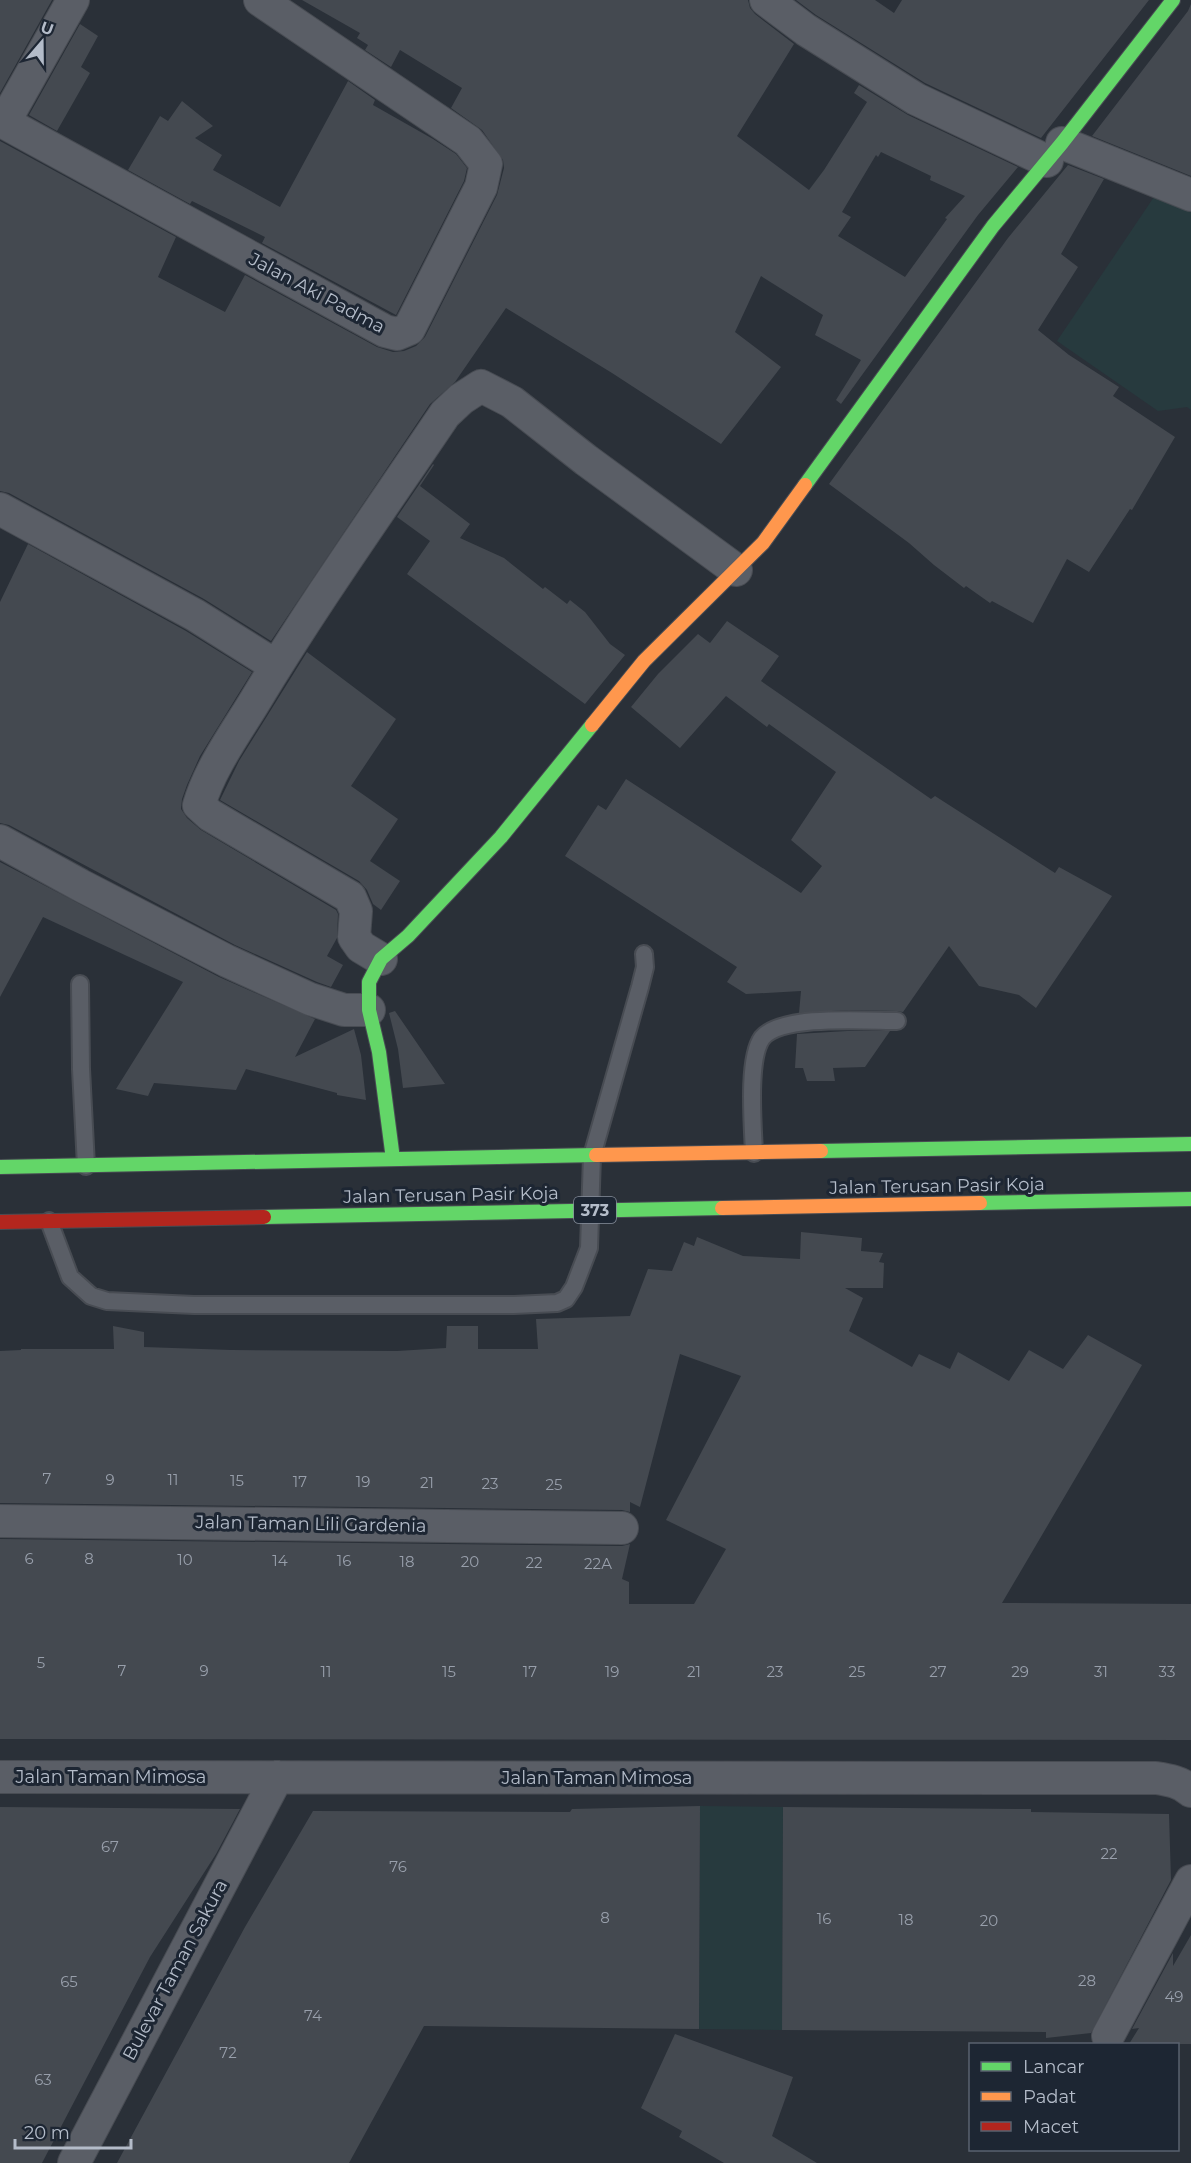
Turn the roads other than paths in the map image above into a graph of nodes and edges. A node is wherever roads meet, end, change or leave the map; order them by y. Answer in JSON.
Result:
{"nodes":[{"id":1,"x":73,"y":0,"type":"edge"},
{"id":2,"x":260,"y":0,"type":"edge"},
{"id":3,"x":766,"y":0,"type":"edge"},
{"id":4,"x":1173,"y":0,"type":"edge"},
{"id":5,"x":1054,"y":152,"type":"junction"},
{"id":6,"x":1191,"y":195,"type":"edge"},
{"id":7,"x":0,"y":509,"type":"edge"},
{"id":8,"x":736,"y":570,"type":"junction"},
{"id":9,"x":276,"y":666,"type":"junction"},
{"id":10,"x":0,"y":841,"type":"edge"},
{"id":11,"x":644,"y":954,"type":"dead end"},
{"id":12,"x":381,"y":959,"type":"junction"},
{"id":13,"x":80,"y":984,"type":"dead end"},
{"id":14,"x":369,"y":1010,"type":"junction"},
{"id":15,"x":897,"y":1021,"type":"dead end"},
{"id":16,"x":1191,"y":1144,"type":"edge"},
{"id":17,"x":754,"y":1153,"type":"junction"},
{"id":18,"x":592,"y":1156,"type":"junction"},
{"id":19,"x":393,"y":1160,"type":"junction"},
{"id":20,"x":86,"y":1166,"type":"junction"},
{"id":21,"x":0,"y":1167,"type":"edge"},
{"id":22,"x":1191,"y":1199,"type":"edge"},
{"id":23,"x":591,"y":1210,"type":"junction"},
{"id":24,"x":49,"y":1221,"type":"junction"},
{"id":25,"x":0,"y":1222,"type":"edge"},
{"id":26,"x":0,"y":1521,"type":"edge"},
{"id":27,"x":622,"y":1528,"type":"dead end"},
{"id":28,"x":0,"y":1777,"type":"edge"},
{"id":29,"x":277,"y":1777,"type":"junction"},
{"id":30,"x":1191,"y":1791,"type":"edge"},
{"id":31,"x":1191,"y":1881,"type":"edge"},
{"id":32,"x":1108,"y":2037,"type":"dead end"},
{"id":33,"x":74,"y":2163,"type":"edge"}],
"edges":[{"from":1,"to":2,"type":"street","name":"Jalan Aki Padma"},
{"from":3,"to":5,"type":"street"},
{"from":4,"to":5,"type":"main road"},
{"from":5,"to":6,"type":"street"},
{"from":5,"to":8,"type":"main road"},
{"from":7,"to":9,"type":"street"},
{"from":8,"to":9,"type":"street"},
{"from":8,"to":12,"type":"main road"},
{"from":9,"to":12,"type":"street"},
{"from":10,"to":14,"type":"street"},
{"from":11,"to":18,"type":"lane"},
{"from":12,"to":14,"type":"main road"},
{"from":13,"to":20,"type":"lane"},
{"from":14,"to":19,"type":"main road"},
{"from":15,"to":17,"type":"lane"},
{"from":16,"to":17,"type":"main road","name":"Jalan Terusan Pasir Koja"},
{"from":17,"to":18,"type":"main road","name":"Jalan Terusan Pasir Koja"},
{"from":18,"to":19,"type":"main road","name":"Jalan Terusan Pasir Koja"},
{"from":18,"to":23,"type":"lane"},
{"from":19,"to":20,"type":"main road","name":"Jalan Terusan Pasir Koja"},
{"from":20,"to":21,"type":"main road","name":"Jalan Terusan Pasir Koja"},
{"from":22,"to":23,"type":"main road","name":"Jalan Terusan Pasir Koja","number":"373"},
{"from":23,"to":24,"type":"main road","name":"Jalan Terusan Pasir Koja","number":"373"},
{"from":23,"to":24,"type":"lane"},
{"from":24,"to":25,"type":"main road","name":"Jalan Terusan Pasir Koja","number":"373"},
{"from":26,"to":27,"type":"street","name":"Jalan Taman Lili Gardenia"},
{"from":28,"to":29,"type":"street","name":"Jalan Taman Mimosa"},
{"from":29,"to":30,"type":"street","name":"Jalan Taman Mimosa"},
{"from":29,"to":33,"type":"street","name":"Bulevar Taman Sakura"},
{"from":31,"to":32,"type":"street"}]}
